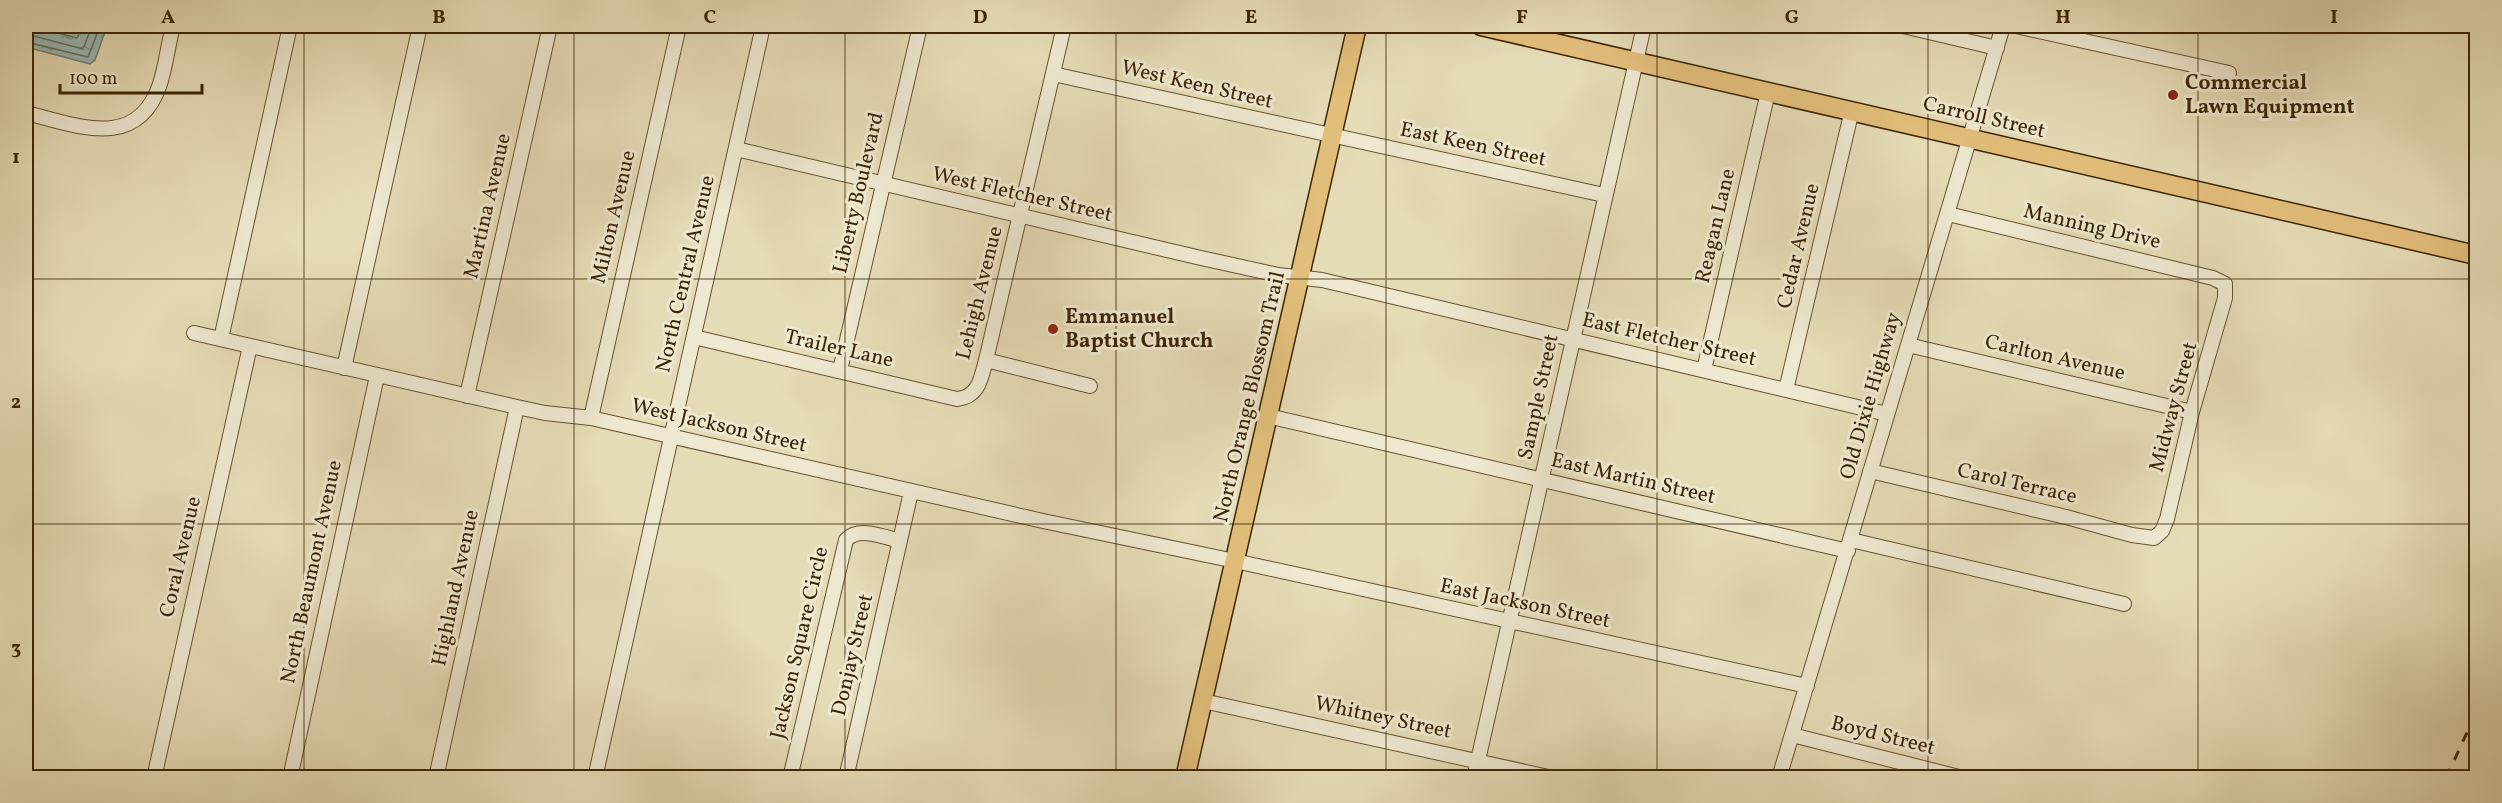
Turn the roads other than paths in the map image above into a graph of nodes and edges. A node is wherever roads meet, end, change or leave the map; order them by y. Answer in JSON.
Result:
{"nodes":[{"id":1,"x":173,"y":26,"type":"edge"},
{"id":2,"x":290,"y":26,"type":"edge"},
{"id":3,"x":420,"y":26,"type":"edge"},
{"id":4,"x":550,"y":26,"type":"edge"},
{"id":5,"x":679,"y":26,"type":"edge"},
{"id":6,"x":763,"y":26,"type":"edge"},
{"id":7,"x":920,"y":26,"type":"edge"},
{"id":8,"x":1064,"y":26,"type":"edge"},
{"id":9,"x":1357,"y":26,"type":"edge"},
{"id":10,"x":1481,"y":26,"type":"edge"},
{"id":11,"x":1644,"y":26,"type":"edge"},
{"id":12,"x":1903,"y":26,"type":"edge"},
{"id":13,"x":2003,"y":26,"type":"edge"},
{"id":14,"x":2016,"y":26,"type":"edge"},
{"id":15,"x":1501,"y":28,"type":"edge"},
{"id":16,"x":1997,"y":48,"type":"junction"},
{"id":17,"x":1635,"y":61,"type":"junction"},
{"id":18,"x":1053,"y":74,"type":"junction"},
{"id":19,"x":2229,"y":74,"type":"dead end"},
{"id":20,"x":1768,"y":92,"type":"junction"},
{"id":21,"x":1852,"y":110,"type":"junction"},
{"id":22,"x":26,"y":113,"type":"edge"},
{"id":23,"x":1332,"y":136,"type":"junction"},
{"id":24,"x":1969,"y":137,"type":"junction"},
{"id":25,"x":736,"y":149,"type":"junction"},
{"id":26,"x":883,"y":185,"type":"junction"},
{"id":27,"x":1604,"y":195,"type":"junction"},
{"id":28,"x":1948,"y":214,"type":"junction"},
{"id":29,"x":1020,"y":216,"type":"junction"},
{"id":30,"x":2476,"y":255,"type":"edge"},
{"id":31,"x":1300,"y":278,"type":"junction"},
{"id":32,"x":2225,"y":284,"type":"joint"},
{"id":33,"x":194,"y":333,"type":"dead end"},
{"id":34,"x":694,"y":337,"type":"junction"},
{"id":35,"x":221,"y":339,"type":"junction"},
{"id":36,"x":1573,"y":339,"type":"junction"},
{"id":37,"x":1908,"y":345,"type":"junction"},
{"id":38,"x":250,"y":346,"type":"junction"},
{"id":39,"x":986,"y":360,"type":"junction"},
{"id":40,"x":344,"y":368,"type":"junction"},
{"id":41,"x":840,"y":370,"type":"junction"},
{"id":42,"x":1704,"y":370,"type":"junction"},
{"id":43,"x":377,"y":375,"type":"junction"},
{"id":44,"x":1090,"y":386,"type":"dead end"},
{"id":45,"x":1786,"y":390,"type":"junction"},
{"id":46,"x":973,"y":393,"type":"joint"},
{"id":47,"x":467,"y":396,"type":"junction"},
{"id":48,"x":517,"y":408,"type":"junction"},
{"id":49,"x":2192,"y":412,"type":"junction"},
{"id":50,"x":1887,"y":414,"type":"junction"},
{"id":51,"x":1268,"y":416,"type":"junction"},
{"id":52,"x":591,"y":418,"type":"junction"},
{"id":53,"x":671,"y":436,"type":"junction"},
{"id":54,"x":1870,"y":471,"type":"junction"},
{"id":55,"x":1542,"y":480,"type":"junction"},
{"id":56,"x":911,"y":492,"type":"junction"},
{"id":57,"x":2154,"y":538,"type":"joint"},
{"id":58,"x":900,"y":541,"type":"junction"},
{"id":59,"x":1850,"y":545,"type":"junction"},
{"id":60,"x":1235,"y":561,"type":"junction"},
{"id":61,"x":2124,"y":604,"type":"dead end"},
{"id":62,"x":1509,"y":622,"type":"junction"},
{"id":63,"x":1807,"y":686,"type":"junction"},
{"id":64,"x":1203,"y":701,"type":"junction"},
{"id":65,"x":1792,"y":735,"type":"junction"},
{"id":66,"x":1478,"y":760,"type":"junction"},
{"id":67,"x":153,"y":777,"type":"edge"},
{"id":68,"x":290,"y":777,"type":"edge"},
{"id":69,"x":436,"y":777,"type":"edge"},
{"id":70,"x":595,"y":777,"type":"edge"},
{"id":71,"x":790,"y":777,"type":"edge"},
{"id":72,"x":846,"y":777,"type":"edge"},
{"id":73,"x":1185,"y":777,"type":"edge"},
{"id":74,"x":1474,"y":777,"type":"edge"},
{"id":75,"x":1553,"y":777,"type":"edge"},
{"id":76,"x":1779,"y":777,"type":"edge"},
{"id":77,"x":1963,"y":777,"type":"edge"}],
"edges":[{"from":1,"to":22,"type":"street"},
{"from":2,"to":35,"type":"street"},
{"from":3,"to":40,"type":"street"},
{"from":4,"to":47,"type":"street","name":"Martina Avenue"},
{"from":5,"to":52,"type":"street","name":"Milton Avenue"},
{"from":6,"to":25,"type":"street","name":"North Central Avenue"},
{"from":7,"to":26,"type":"street","name":"Liberty Boulevard"},
{"from":8,"to":18,"type":"street","name":"Lehigh Avenue"},
{"from":9,"to":23,"type":"main road","name":"North Orange Blossom Trail"},
{"from":10,"to":15,"type":"main road","name":"Carroll Street"},
{"from":11,"to":17,"type":"street","name":"Sample Street"},
{"from":12,"to":16,"type":"street"},
{"from":13,"to":16,"type":"street","name":"Old Dixie Highway"},
{"from":14,"to":19,"type":"street"},
{"from":15,"to":17,"type":"main road","name":"Carroll Street"},
{"from":16,"to":24,"type":"street","name":"Old Dixie Highway"},
{"from":17,"to":20,"type":"main road","name":"Carroll Street"},
{"from":17,"to":27,"type":"street","name":"Sample Street"},
{"from":18,"to":23,"type":"street","name":"West Keen Street"},
{"from":18,"to":29,"type":"street","name":"Lehigh Avenue"},
{"from":20,"to":21,"type":"main road","name":"Carroll Street"},
{"from":20,"to":42,"type":"street","name":"Reagan Lane"},
{"from":21,"to":24,"type":"main road","name":"Carroll Street"},
{"from":21,"to":45,"type":"street","name":"Cedar Avenue"},
{"from":23,"to":27,"type":"street","name":"East Keen Street"},
{"from":23,"to":31,"type":"main road","name":"North Orange Blossom Trail"},
{"from":24,"to":28,"type":"street","name":"Old Dixie Highway"},
{"from":24,"to":30,"type":"main road","name":"Carroll Street"},
{"from":25,"to":26,"type":"street","name":"West Fletcher Street"},
{"from":25,"to":34,"type":"street","name":"North Central Avenue"},
{"from":26,"to":29,"type":"street","name":"West Fletcher Street"},
{"from":26,"to":41,"type":"street","name":"Liberty Boulevard"},
{"from":27,"to":36,"type":"street","name":"Sample Street"},
{"from":28,"to":32,"type":"street","name":"Manning Drive"},
{"from":28,"to":37,"type":"street","name":"Old Dixie Highway"},
{"from":29,"to":31,"type":"street","name":"West Fletcher Street"},
{"from":29,"to":39,"type":"street","name":"Lehigh Avenue"},
{"from":31,"to":36,"type":"street","name":"East Fletcher Street"},
{"from":31,"to":51,"type":"main road","name":"North Orange Blossom Trail"},
{"from":32,"to":49,"type":"street","name":"Midway Street"},
{"from":33,"to":35,"type":"street","name":"West Jackson Street"},
{"from":34,"to":41,"type":"street","name":"Trailer Lane"},
{"from":34,"to":53,"type":"street","name":"North Central Avenue"},
{"from":35,"to":38,"type":"street","name":"West Jackson Street"},
{"from":36,"to":42,"type":"street","name":"East Fletcher Street"},
{"from":36,"to":55,"type":"street","name":"Sample Street"},
{"from":37,"to":49,"type":"street","name":"Carlton Avenue"},
{"from":37,"to":50,"type":"street","name":"Old Dixie Highway"},
{"from":38,"to":40,"type":"street","name":"West Jackson Street"},
{"from":38,"to":67,"type":"street","name":"Coral Avenue"},
{"from":39,"to":44,"type":"street"},
{"from":39,"to":46,"type":"street","name":"Lehigh Avenue"},
{"from":40,"to":43,"type":"street","name":"West Jackson Street"},
{"from":41,"to":46,"type":"street","name":"Trailer Lane"},
{"from":42,"to":45,"type":"street","name":"East Fletcher Street"},
{"from":43,"to":47,"type":"street","name":"West Jackson Street"},
{"from":43,"to":68,"type":"street","name":"North Beaumont Avenue"},
{"from":45,"to":50,"type":"street","name":"East Fletcher Street"},
{"from":47,"to":48,"type":"street","name":"West Jackson Street"},
{"from":48,"to":52,"type":"street","name":"West Jackson Street"},
{"from":48,"to":69,"type":"street","name":"Highland Avenue"},
{"from":49,"to":57,"type":"street","name":"Midway Street"},
{"from":50,"to":54,"type":"street","name":"Old Dixie Highway"},
{"from":51,"to":55,"type":"street","name":"East Martin Street"},
{"from":51,"to":60,"type":"main road","name":"North Orange Blossom Trail"},
{"from":52,"to":53,"type":"street","name":"West Jackson Street"},
{"from":53,"to":56,"type":"street","name":"West Jackson Street"},
{"from":53,"to":70,"type":"street","name":"North Central Avenue"},
{"from":54,"to":57,"type":"street","name":"Carol Terrace"},
{"from":54,"to":59,"type":"street","name":"Old Dixie Highway"},
{"from":55,"to":59,"type":"street","name":"East Martin Street"},
{"from":55,"to":62,"type":"street","name":"Sample Street"},
{"from":56,"to":58,"type":"street","name":"Donjay Street"},
{"from":56,"to":60,"type":"street","name":"West Jackson Street"},
{"from":58,"to":71,"type":"street","name":"Jackson Square Circle"},
{"from":58,"to":72,"type":"street","name":"Donjay Street"},
{"from":59,"to":61,"type":"street","name":"East Martin Street"},
{"from":59,"to":63,"type":"street","name":"Old Dixie Highway"},
{"from":60,"to":62,"type":"street","name":"East Jackson Street"},
{"from":60,"to":64,"type":"main road","name":"North Orange Blossom Trail"},
{"from":62,"to":63,"type":"street","name":"East Jackson Street"},
{"from":62,"to":66,"type":"street","name":"Sample Street"},
{"from":63,"to":65,"type":"street","name":"Old Dixie Highway"},
{"from":64,"to":66,"type":"street","name":"Whitney Street"},
{"from":64,"to":73,"type":"main road","name":"North Orange Blossom Trail"},
{"from":65,"to":76,"type":"street","name":"Old Dixie Highway"},
{"from":65,"to":77,"type":"street","name":"Boyd Street"},
{"from":66,"to":74,"type":"street","name":"Sample Street"},
{"from":66,"to":75,"type":"street","name":"Whitney Street"}]}
